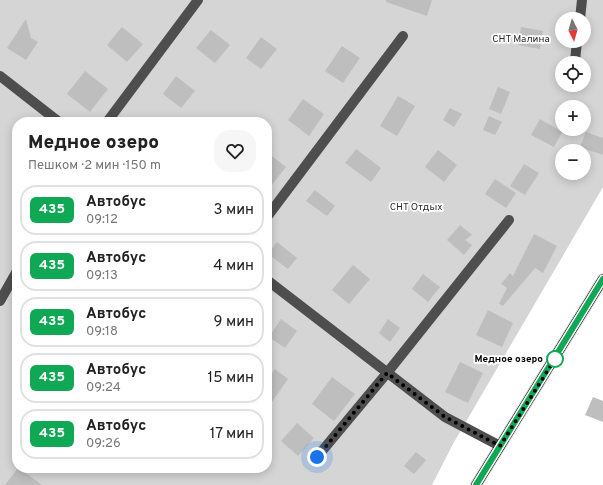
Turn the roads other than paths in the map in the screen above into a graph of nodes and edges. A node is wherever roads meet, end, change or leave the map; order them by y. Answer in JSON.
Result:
{"nodes":[{"id":1,"x":198,"y":0,"type":"edge"},
{"id":2,"x":582,"y":0,"type":"edge"},
{"id":3,"x":581,"y":12,"type":"edge"},
{"id":4,"x":403,"y":36,"type":"dead end"},
{"id":5,"x":0,"y":76,"type":"edge"},
{"id":6,"x":53,"y":117,"type":"edge"},
{"id":7,"x":111,"y":117,"type":"edge"},
{"id":8,"x":272,"y":210,"type":"edge"},
{"id":9,"x":510,"y":220,"type":"dead end"},
{"id":10,"x":603,"y":279,"type":"edge"},
{"id":11,"x":12,"y":280,"type":"edge"},
{"id":12,"x":272,"y":284,"type":"edge"},
{"id":13,"x":0,"y":301,"type":"edge"},
{"id":14,"x":387,"y":373,"type":"junction"},
{"id":15,"x":500,"y":446,"type":"junction"},
{"id":16,"x":317,"y":457,"type":"dead end"},
{"id":17,"x":476,"y":485,"type":"edge"}],
"edges":[{"from":1,"to":7,"type":"street"},
{"from":2,"to":3,"type":"street"},
{"from":4,"to":8,"type":"street"},
{"from":5,"to":6,"type":"street"},
{"from":9,"to":14,"type":"street"},
{"from":10,"to":15,"type":"main road"},
{"from":11,"to":13,"type":"street"},
{"from":12,"to":14,"type":"street"},
{"from":14,"to":15,"type":"street"},
{"from":14,"to":16,"type":"street"},
{"from":15,"to":17,"type":"main road"}]}
